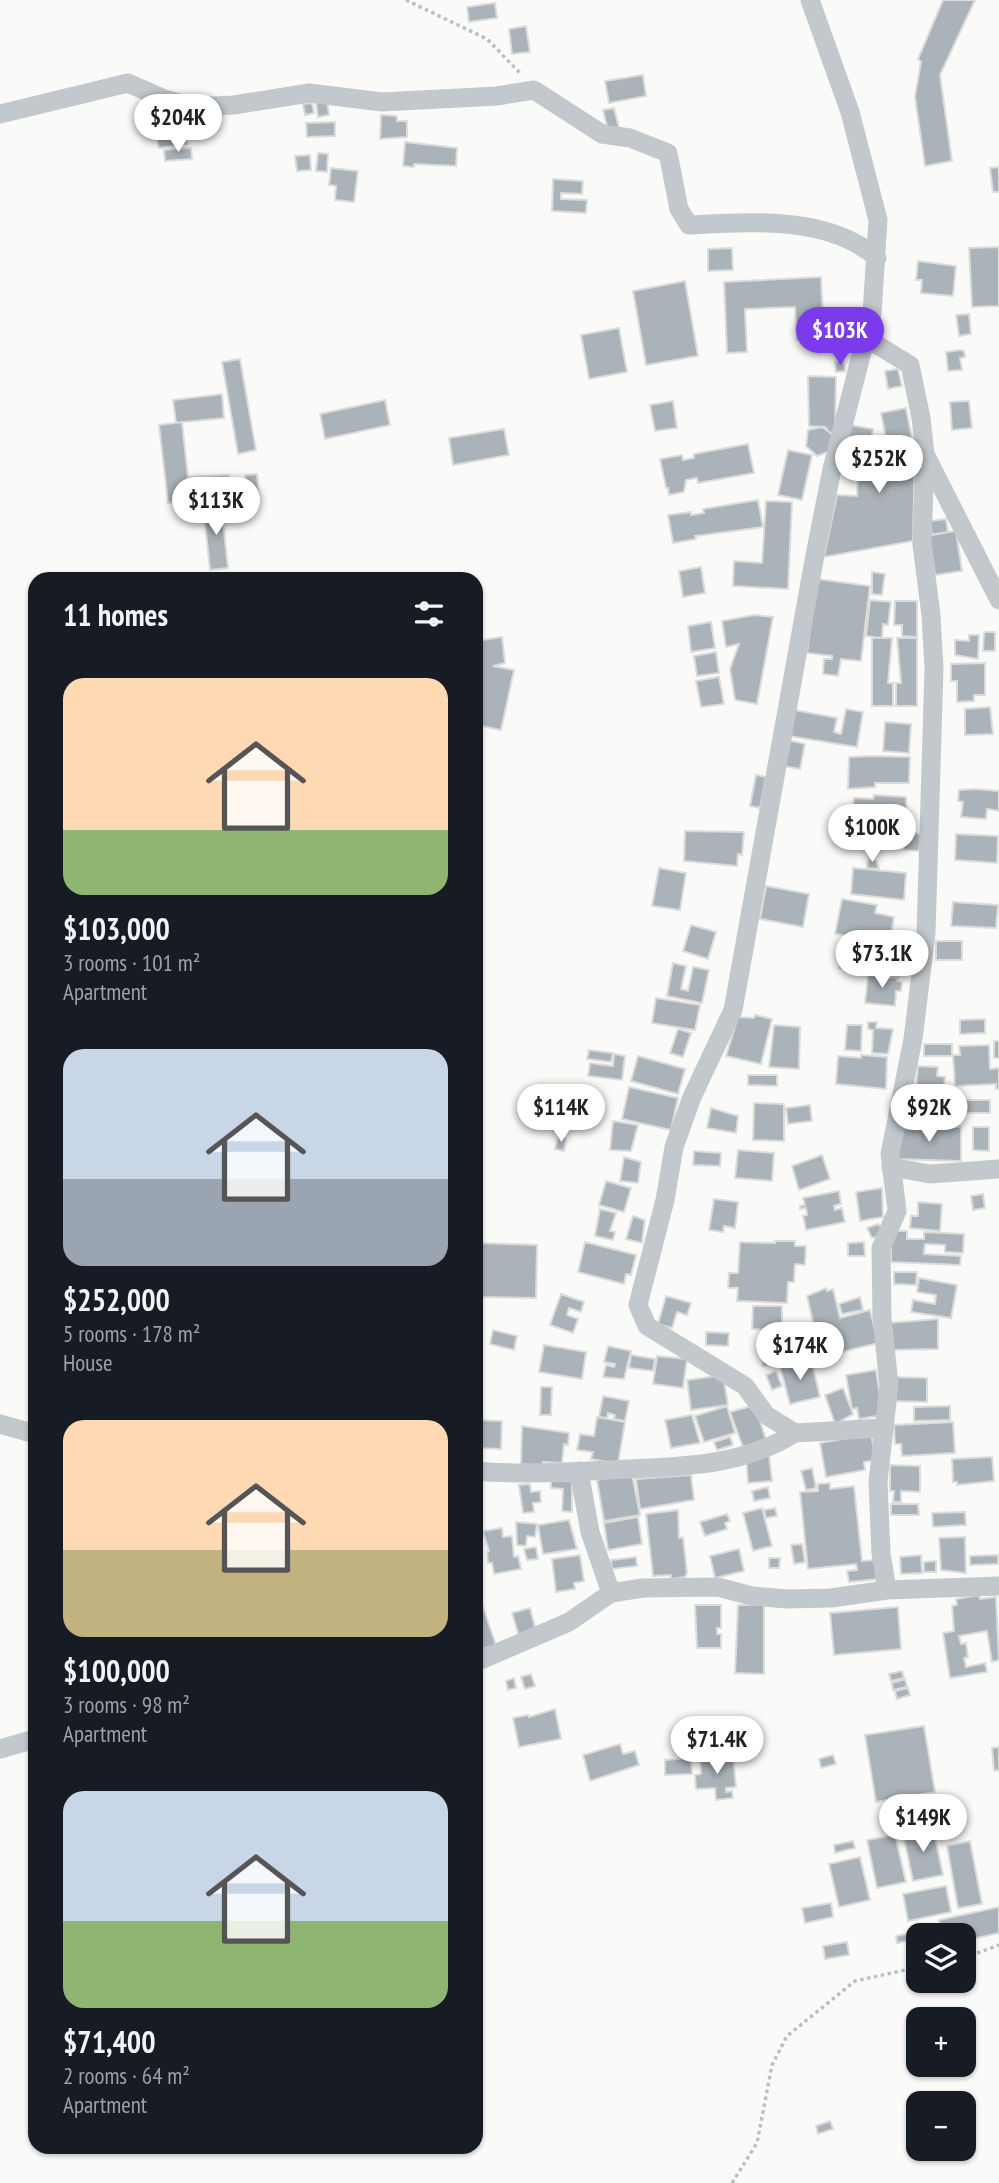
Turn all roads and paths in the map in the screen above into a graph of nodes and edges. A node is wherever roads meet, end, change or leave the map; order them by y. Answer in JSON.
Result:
{"nodes":[{"id":1,"x":407,"y":0,"type":"edge"},
{"id":2,"x":810,"y":0,"type":"edge"},
{"id":3,"x":534,"y":89,"type":"junction"},
{"id":4,"x":0,"y":114,"type":"edge"},
{"id":5,"x":877,"y":258,"type":"junction"},
{"id":6,"x":866,"y":338,"type":"junction"},
{"id":7,"x":925,"y":454,"type":"junction"},
{"id":8,"x":999,"y":600,"type":"edge"},
{"id":9,"x":891,"y":1167,"type":"junction"},
{"id":10,"x":999,"y":1169,"type":"edge"},
{"id":11,"x":0,"y":1424,"type":"edge"},
{"id":12,"x":883,"y":1428,"type":"junction"},
{"id":13,"x":28,"y":1432,"type":"edge"},
{"id":14,"x":795,"y":1433,"type":"junction"},
{"id":15,"x":579,"y":1471,"type":"junction"},
{"id":16,"x":483,"y":1472,"type":"edge"},
{"id":17,"x":999,"y":1586,"type":"edge"},
{"id":18,"x":887,"y":1590,"type":"junction"},
{"id":19,"x":611,"y":1593,"type":"junction"},
{"id":20,"x":483,"y":1658,"type":"edge"},
{"id":21,"x":28,"y":1742,"type":"edge"},
{"id":22,"x":0,"y":1749,"type":"edge"},
{"id":23,"x":999,"y":1945,"type":"edge"},
{"id":24,"x":976,"y":1954,"type":"edge"},
{"id":25,"x":906,"y":1970,"type":"edge"},
{"id":26,"x":732,"y":2183,"type":"edge"}],
"edges":[{"from":1,"to":3,"type":"path"},
{"from":2,"to":5,"type":"street"},
{"from":3,"to":4,"type":"street"},
{"from":3,"to":5,"type":"street"},
{"from":5,"to":6,"type":"street"},
{"from":6,"to":7,"type":"street"},
{"from":6,"to":14,"type":"street"},
{"from":7,"to":8,"type":"street"},
{"from":7,"to":9,"type":"street"},
{"from":9,"to":10,"type":"street"},
{"from":9,"to":12,"type":"street"},
{"from":11,"to":13,"type":"street"},
{"from":12,"to":14,"type":"street"},
{"from":12,"to":18,"type":"street"},
{"from":14,"to":15,"type":"street"},
{"from":15,"to":16,"type":"street"},
{"from":15,"to":19,"type":"street"},
{"from":17,"to":18,"type":"street"},
{"from":18,"to":19,"type":"street"},
{"from":19,"to":20,"type":"street"},
{"from":21,"to":22,"type":"street"},
{"from":23,"to":24,"type":"path"},
{"from":25,"to":26,"type":"path"}]}
